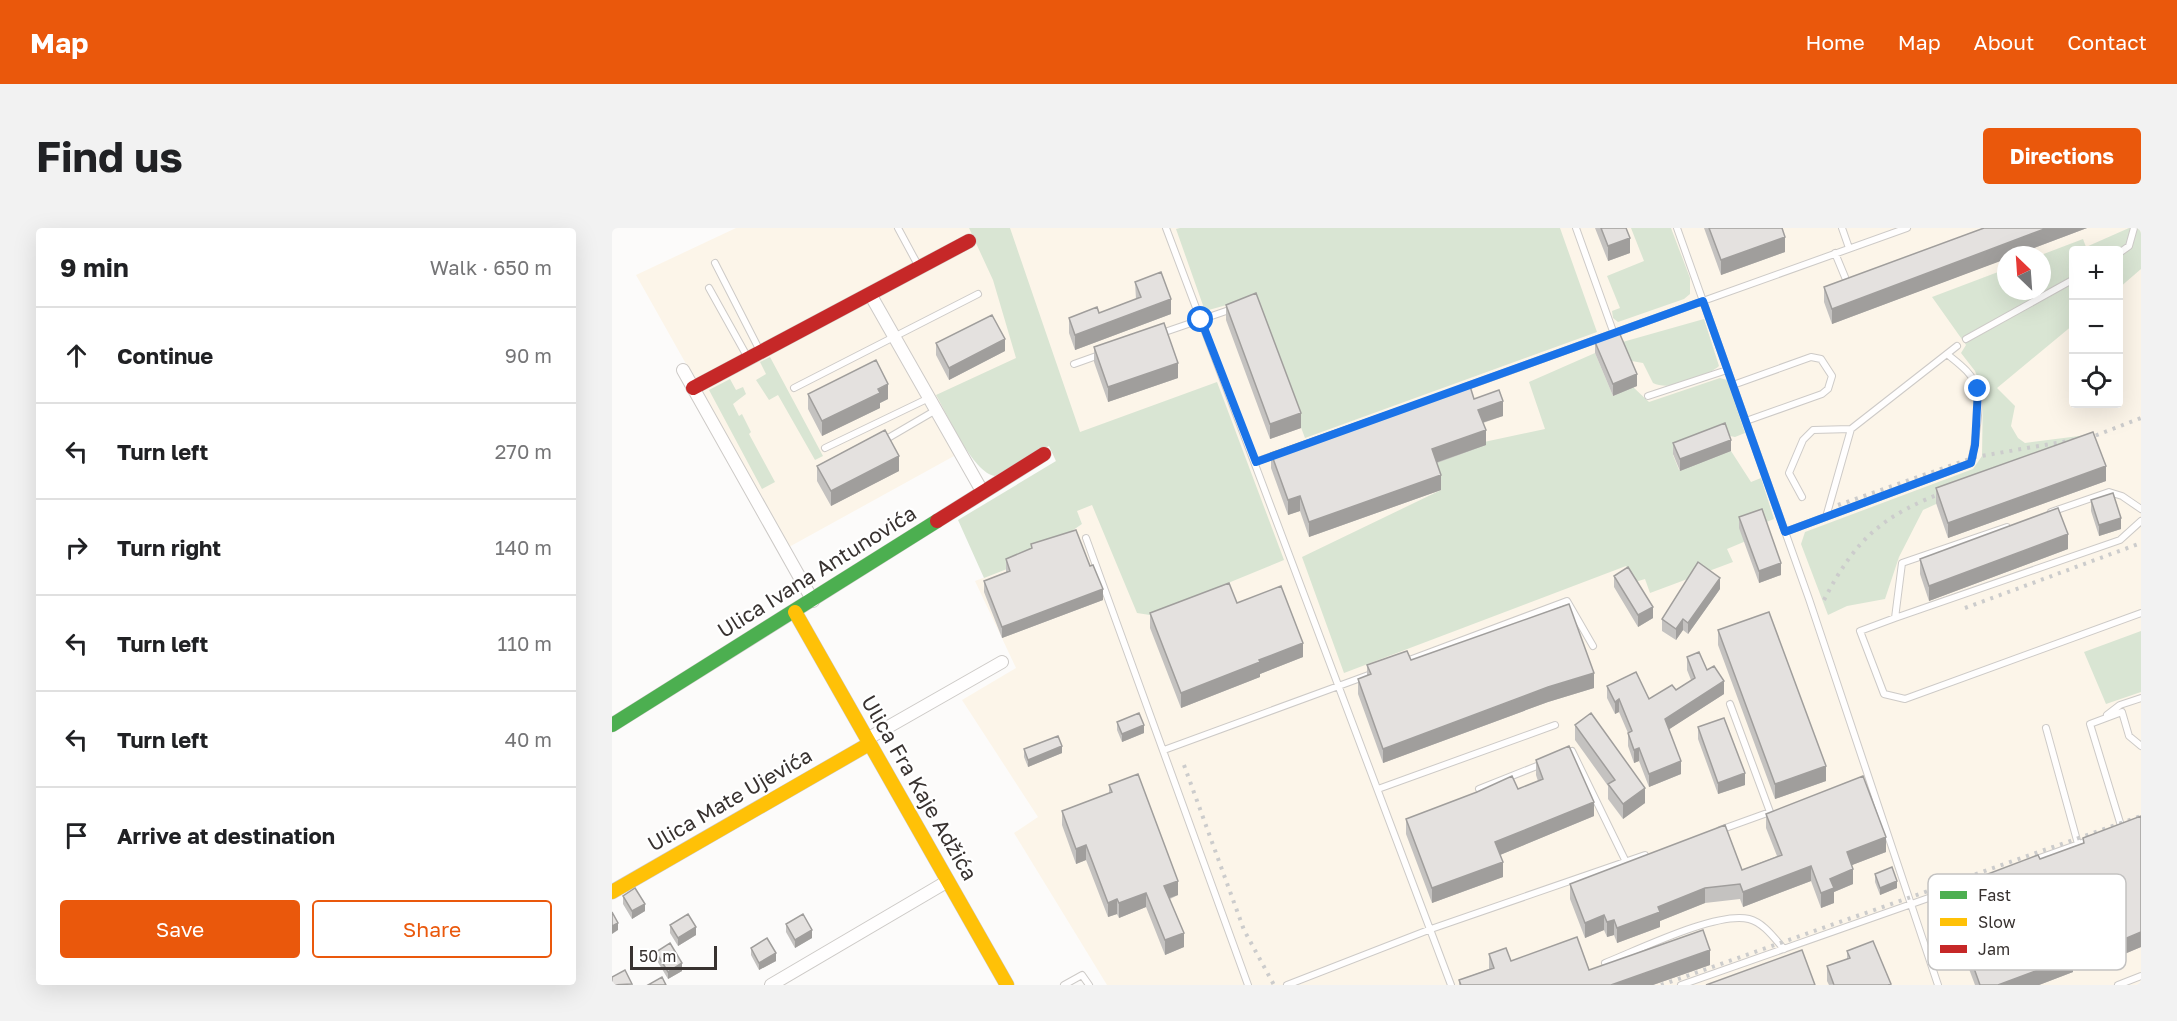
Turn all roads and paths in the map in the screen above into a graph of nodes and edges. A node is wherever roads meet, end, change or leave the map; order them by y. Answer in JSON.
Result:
{"nodes":[{"id":1,"x":898,"y":228,"type":"edge"},
{"id":2,"x":1166,"y":228,"type":"edge"},
{"id":3,"x":1576,"y":228,"type":"edge"},
{"id":4,"x":1677,"y":228,"type":"edge"},
{"id":5,"x":1842,"y":228,"type":"edge"},
{"id":6,"x":1907,"y":228,"type":"edge"},
{"id":7,"x":2134,"y":228,"type":"edge"},
{"id":8,"x":969,"y":241,"type":"dead end"},
{"id":9,"x":1849,"y":248,"type":"junction"},
{"id":10,"x":2123,"y":250,"type":"edge"},
{"id":11,"x":1835,"y":253,"type":"junction"},
{"id":12,"x":716,"y":263,"type":"dead end"},
{"id":13,"x":919,"y":268,"type":"junction"},
{"id":14,"x":1858,"y":278,"type":"edge"},
{"id":15,"x":2069,"y":281,"type":"edge"},
{"id":16,"x":709,"y":288,"type":"dead end"},
{"id":17,"x":870,"y":294,"type":"junction"},
{"id":18,"x":978,"y":294,"type":"dead end"},
{"id":19,"x":1703,"y":301,"type":"junction"},
{"id":20,"x":1239,"y":306,"type":"edge"},
{"id":21,"x":1201,"y":320,"type":"junction"},
{"id":22,"x":1614,"y":334,"type":"junction"},
{"id":23,"x":895,"y":337,"type":"junction"},
{"id":24,"x":1148,"y":338,"type":"edge"},
{"id":25,"x":1966,"y":339,"type":"dead end"},
{"id":26,"x":1957,"y":346,"type":"dead end"},
{"id":27,"x":1106,"y":353,"type":"edge"},
{"id":28,"x":1947,"y":354,"type":"junction"},
{"id":29,"x":754,"y":356,"type":"junction"},
{"id":30,"x":1074,"y":364,"type":"dead end"},
{"id":31,"x":683,"y":370,"type":"dead end"},
{"id":32,"x":1727,"y":370,"type":"junction"},
{"id":33,"x":1733,"y":385,"type":"junction"},
{"id":34,"x":693,"y":388,"type":"junction"},
{"id":35,"x":795,"y":388,"type":"dead end"},
{"id":36,"x":1457,"y":390,"type":"edge"},
{"id":37,"x":1648,"y":396,"type":"dead end"},
{"id":38,"x":929,"y":398,"type":"junction"},
{"id":39,"x":936,"y":410,"type":"junction"},
{"id":40,"x":1746,"y":422,"type":"junction"},
{"id":41,"x":1851,"y":429,"type":"junction"},
{"id":42,"x":876,"y":444,"type":"edge"},
{"id":43,"x":825,"y":448,"type":"dead end"},
{"id":44,"x":1289,"y":450,"type":"edge"},
{"id":45,"x":1044,"y":454,"type":"dead end"},
{"id":46,"x":1256,"y":462,"type":"junction"},
{"id":47,"x":982,"y":491,"type":"junction"},
{"id":48,"x":1802,"y":497,"type":"dead end"},
{"id":49,"x":2141,"y":509,"type":"edge"},
{"id":50,"x":2043,"y":514,"type":"edge"},
{"id":51,"x":1826,"y":517,"type":"junction"},
{"id":52,"x":2141,"y":521,"type":"edge"},
{"id":53,"x":2011,"y":525,"type":"edge"},
{"id":54,"x":1785,"y":532,"type":"junction"},
{"id":55,"x":1086,"y":538,"type":"dead end"},
{"id":56,"x":813,"y":601,"type":"junction"},
{"id":57,"x":795,"y":612,"type":"junction"},
{"id":58,"x":2141,"y":613,"type":"edge"},
{"id":59,"x":1895,"y":618,"type":"junction"},
{"id":60,"x":1593,"y":646,"type":"dead end"},
{"id":61,"x":1002,"y":662,"type":"dead end"},
{"id":62,"x":1393,"y":666,"type":"edge"},
{"id":63,"x":1383,"y":670,"type":"edge"},
{"id":64,"x":1339,"y":686,"type":"junction"},
{"id":65,"x":2141,"y":698,"type":"edge"},
{"id":66,"x":1730,"y":704,"type":"dead end"},
{"id":67,"x":2101,"y":720,"type":"junction"},
{"id":68,"x":612,"y":725,"type":"edge"},
{"id":69,"x":1555,"y":725,"type":"dead end"},
{"id":70,"x":2046,"y":728,"type":"dead end"},
{"id":71,"x":868,"y":742,"type":"junction"},
{"id":72,"x":2141,"y":746,"type":"edge"},
{"id":73,"x":1164,"y":750,"type":"junction"},
{"id":74,"x":1562,"y":756,"type":"edge"},
{"id":75,"x":1551,"y":760,"type":"edge"},
{"id":76,"x":1378,"y":789,"type":"junction"},
{"id":77,"x":1479,"y":789,"type":"edge"},
{"id":78,"x":2132,"y":825,"type":"edge"},
{"id":79,"x":2122,"y":829,"type":"junction"},
{"id":80,"x":1716,"y":831,"type":"edge"},
{"id":81,"x":2111,"y":832,"type":"edge"},
{"id":82,"x":2100,"y":837,"type":"edge"},
{"id":83,"x":2078,"y":844,"type":"junction"},
{"id":84,"x":1648,"y":854,"type":"edge"},
{"id":85,"x":1626,"y":862,"type":"junction"},
{"id":86,"x":2022,"y":865,"type":"edge"},
{"id":87,"x":948,"y":881,"type":"junction"},
{"id":88,"x":612,"y":892,"type":"edge"},
{"id":89,"x":1928,"y":899,"type":"edge"},
{"id":90,"x":1910,"y":906,"type":"junction"},
{"id":91,"x":1431,"y":929,"type":"junction"},
{"id":92,"x":1784,"y":949,"type":"junction"},
{"id":93,"x":1928,"y":957,"type":"edge"},
{"id":94,"x":1605,"y":963,"type":"edge"},
{"id":95,"x":1933,"y":970,"type":"edge"},
{"id":96,"x":2141,"y":976,"type":"edge"},
{"id":97,"x":771,"y":985,"type":"edge"},
{"id":98,"x":1007,"y":985,"type":"edge"},
{"id":99,"x":1064,"y":985,"type":"edge"},
{"id":100,"x":1089,"y":985,"type":"edge"},
{"id":101,"x":1248,"y":985,"type":"edge"},
{"id":102,"x":1287,"y":985,"type":"edge"},
{"id":103,"x":1451,"y":985,"type":"edge"},
{"id":104,"x":1681,"y":985,"type":"edge"},
{"id":105,"x":1938,"y":985,"type":"edge"},
{"id":106,"x":2118,"y":985,"type":"edge"}],
"edges":[{"from":1,"to":13,"type":"lane"},
{"from":2,"to":21,"type":"lane"},
{"from":3,"to":22,"type":"lane"},
{"from":4,"to":19,"type":"lane"},
{"from":5,"to":9,"type":"lane"},
{"from":6,"to":9,"type":"lane"},
{"from":7,"to":10,"type":"lane"},
{"from":8,"to":13,"type":"street"},
{"from":9,"to":11,"type":"lane"},
{"from":11,"to":14,"type":"lane"},
{"from":11,"to":19,"type":"lane"},
{"from":12,"to":29,"type":"lane"},
{"from":13,"to":17,"type":"street"},
{"from":15,"to":25,"type":"lane"},
{"from":16,"to":29,"type":"lane"},
{"from":17,"to":23,"type":"street"},
{"from":17,"to":29,"type":"street"},
{"from":18,"to":23,"type":"lane"},
{"from":19,"to":22,"type":"lane"},
{"from":19,"to":32,"type":"lane"},
{"from":20,"to":21,"type":"lane"},
{"from":21,"to":24,"type":"lane"},
{"from":21,"to":46,"type":"lane"},
{"from":22,"to":36,"type":"lane"},
{"from":23,"to":35,"type":"lane"},
{"from":23,"to":38,"type":"street"},
{"from":26,"to":28,"type":"lane"},
{"from":27,"to":30,"type":"lane"},
{"from":28,"to":41,"type":"lane"},
{"from":28,"to":51,"type":"lane"},
{"from":29,"to":34,"type":"street"},
{"from":31,"to":34,"type":"street"},
{"from":32,"to":33,"type":"lane"},
{"from":32,"to":37,"type":"lane"},
{"from":33,"to":40,"type":"lane"},
{"from":33,"to":40,"type":"lane"},
{"from":34,"to":56,"type":"street"},
{"from":38,"to":39,"type":"street"},
{"from":38,"to":43,"type":"lane"},
{"from":39,"to":42,"type":"lane"},
{"from":39,"to":47,"type":"street"},
{"from":40,"to":54,"type":"lane"},
{"from":41,"to":48,"type":"lane"},
{"from":41,"to":51,"type":"lane"},
{"from":44,"to":46,"type":"lane"},
{"from":45,"to":47,"type":"street","name":"Ulica Ivana Antunovića"},
{"from":46,"to":64,"type":"lane"},
{"from":47,"to":56,"type":"street","name":"Ulica Ivana Antunovića"},
{"from":49,"to":50,"type":"lane"},
{"from":51,"to":54,"type":"lane"},
{"from":52,"to":59,"type":"lane"},
{"from":53,"to":59,"type":"lane"},
{"from":54,"to":90,"type":"lane"},
{"from":55,"to":73,"type":"lane"},
{"from":56,"to":57,"type":"street","name":"Ulica Ivana Antunovića"},
{"from":57,"to":68,"type":"street","name":"Ulica Ivana Antunovića"},
{"from":57,"to":71,"type":"street","name":"Ulica Fra Kaje Adžića"},
{"from":58,"to":59,"type":"lane"},
{"from":60,"to":62,"type":"lane"},
{"from":61,"to":71,"type":"street","name":"Ulica Mate Ujevića"},
{"from":63,"to":64,"type":"lane"},
{"from":64,"to":73,"type":"lane"},
{"from":64,"to":76,"type":"lane"},
{"from":65,"to":67,"type":"lane"},
{"from":66,"to":80,"type":"lane"},
{"from":67,"to":72,"type":"lane"},
{"from":67,"to":79,"type":"lane"},
{"from":69,"to":76,"type":"lane"},
{"from":70,"to":83,"type":"lane"},
{"from":71,"to":87,"type":"street","name":"Ulica Fra Kaje Adžića"},
{"from":71,"to":88,"type":"street","name":"Ulica Mate Ujevića"},
{"from":73,"to":101,"type":"lane"},
{"from":74,"to":85,"type":"lane"},
{"from":75,"to":77,"type":"lane"},
{"from":76,"to":91,"type":"lane"},
{"from":78,"to":79,"type":"lane"},
{"from":79,"to":81,"type":"lane"},
{"from":82,"to":83,"type":"lane"},
{"from":83,"to":86,"type":"lane"},
{"from":84,"to":85,"type":"lane"},
{"from":85,"to":91,"type":"lane"},
{"from":87,"to":97,"type":"street"},
{"from":87,"to":98,"type":"street","name":"Ulica Fra Kaje Adžića"},
{"from":89,"to":90,"type":"lane"},
{"from":90,"to":92,"type":"lane"},
{"from":90,"to":93,"type":"lane"},
{"from":91,"to":102,"type":"lane"},
{"from":91,"to":103,"type":"lane"},
{"from":92,"to":94,"type":"lane"},
{"from":92,"to":104,"type":"lane"},
{"from":95,"to":105,"type":"lane"},
{"from":96,"to":106,"type":"lane"},
{"from":99,"to":100,"type":"lane"}]}
